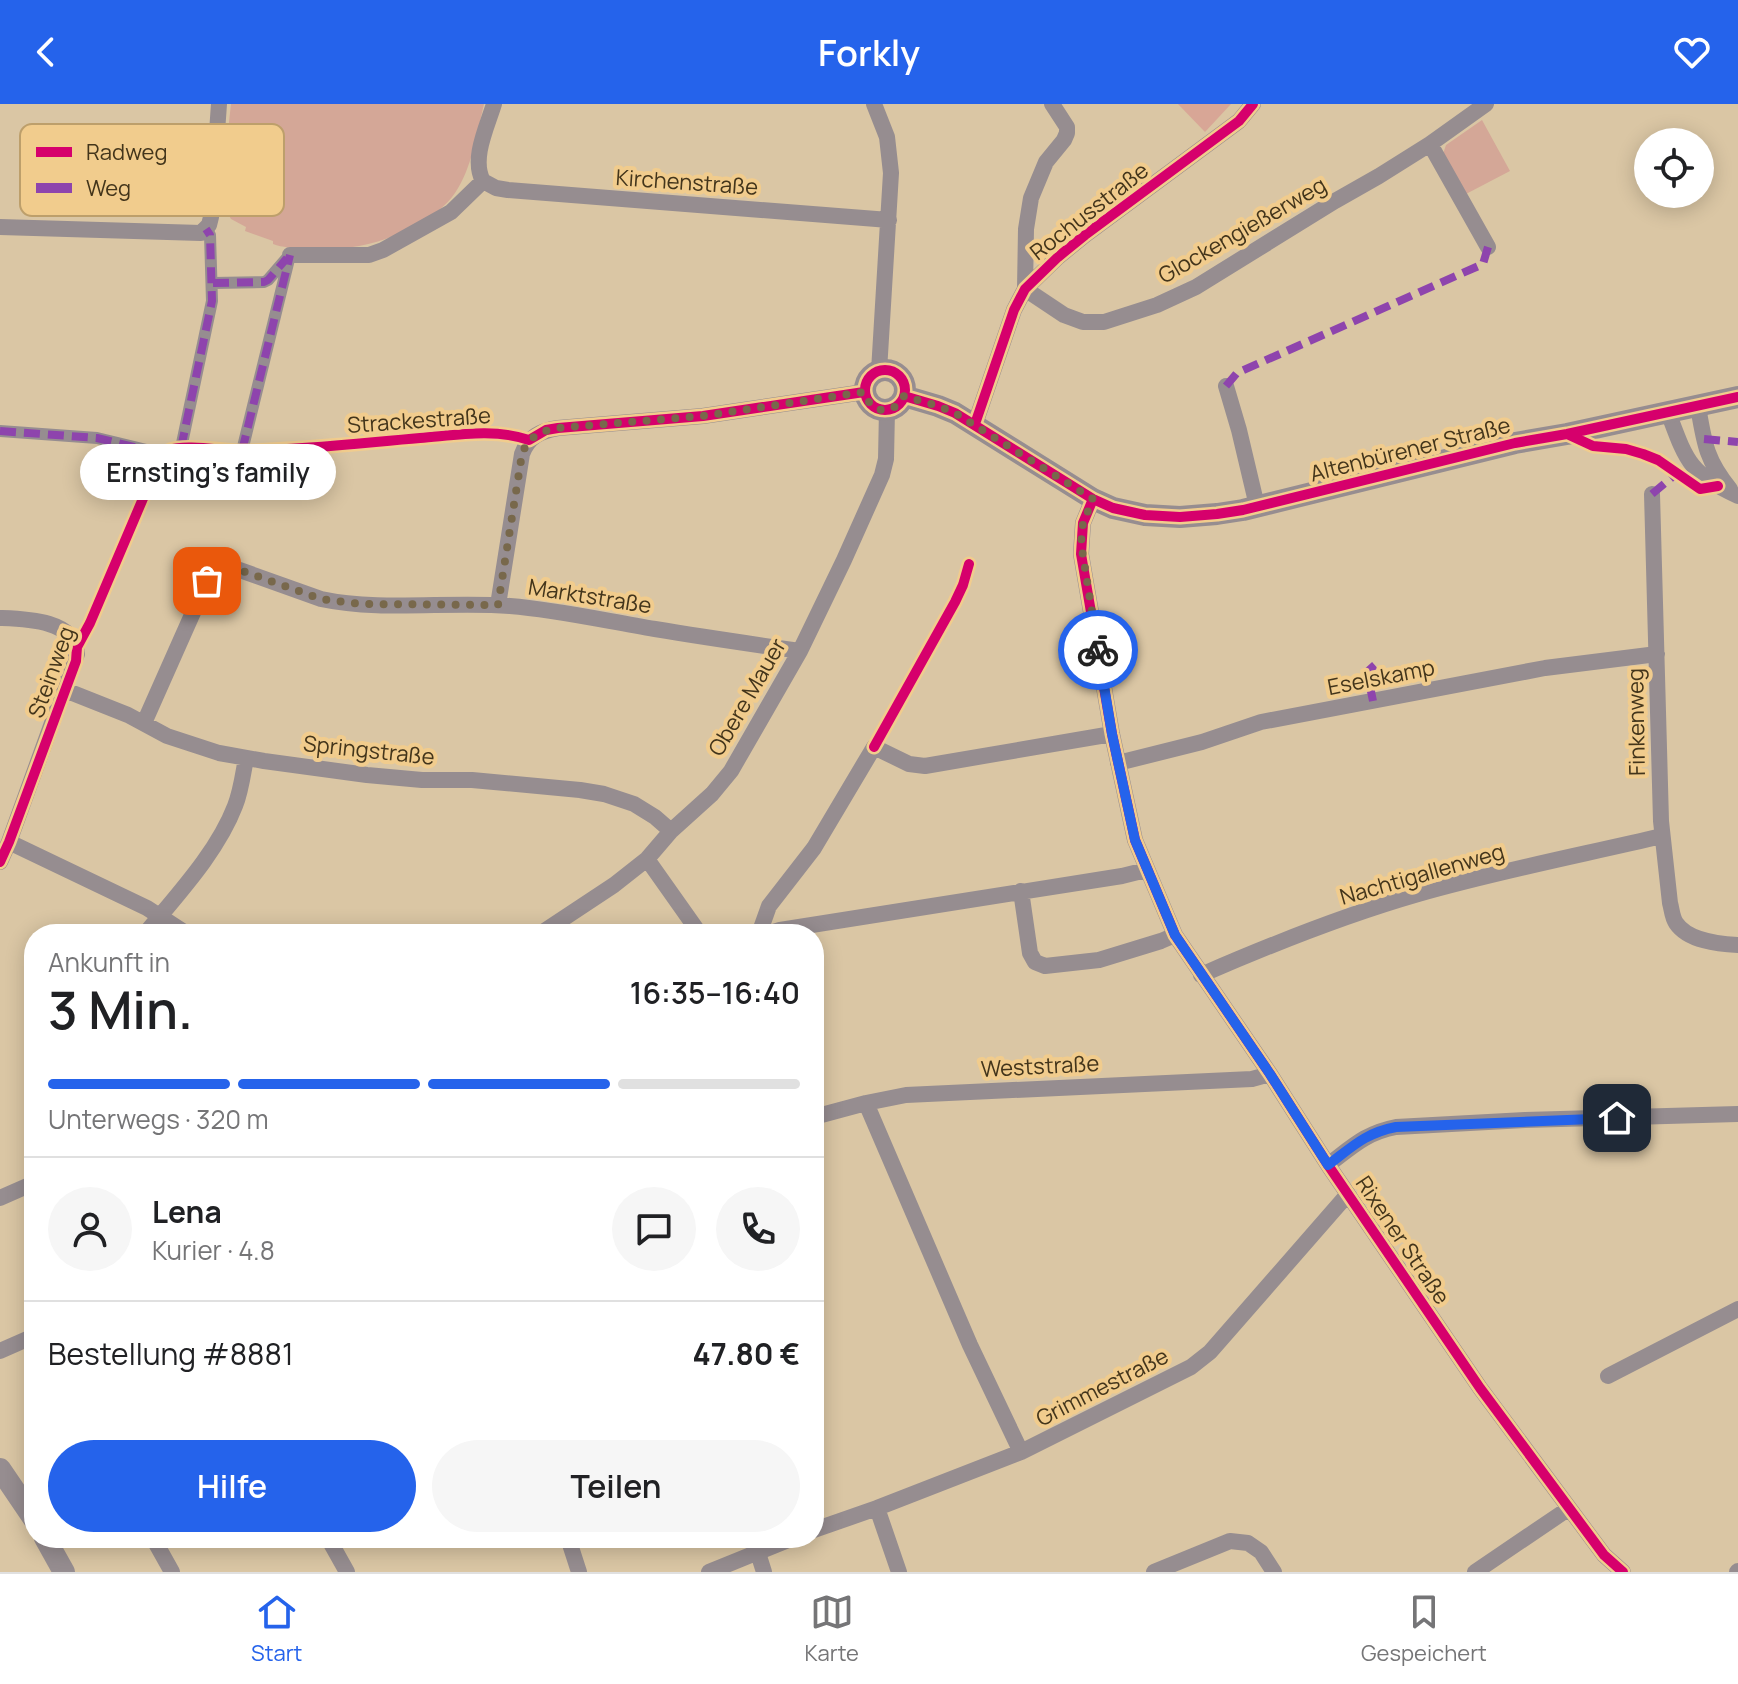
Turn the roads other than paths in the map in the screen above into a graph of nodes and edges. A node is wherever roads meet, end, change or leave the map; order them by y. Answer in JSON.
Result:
{"nodes":[{"id":1,"x":219,"y":104,"type":"edge"},
{"id":2,"x":494,"y":104,"type":"edge"},
{"id":3,"x":874,"y":104,"type":"edge"},
{"id":4,"x":1052,"y":104,"type":"edge"},
{"id":5,"x":1253,"y":104,"type":"edge"},
{"id":6,"x":1486,"y":104,"type":"edge"},
{"id":7,"x":218,"y":124,"type":"edge"},
{"id":8,"x":1430,"y":144,"type":"junction"},
{"id":9,"x":483,"y":181,"type":"junction"},
{"id":10,"x":211,"y":216,"type":"edge"},
{"id":11,"x":889,"y":220,"type":"junction"},
{"id":12,"x":0,"y":227,"type":"edge"},
{"id":13,"x":206,"y":229,"type":"junction"},
{"id":14,"x":1488,"y":247,"type":"dead end"},
{"id":15,"x":290,"y":255,"type":"junction"},
{"id":16,"x":213,"y":283,"type":"junction"},
{"id":17,"x":1025,"y":289,"type":"junction"},
{"id":18,"x":879,"y":371,"type":"junction"},
{"id":19,"x":1226,"y":386,"type":"dead end"},
{"id":20,"x":864,"y":392,"type":"junction"},
{"id":21,"x":1738,"y":397,"type":"edge"},
{"id":22,"x":895,"y":403,"type":"junction"},
{"id":23,"x":1698,"y":406,"type":"junction"},
{"id":24,"x":1668,"y":412,"type":"junction"},
{"id":25,"x":975,"y":424,"type":"junction"},
{"id":26,"x":0,"y":431,"type":"edge"},
{"id":27,"x":529,"y":440,"type":"junction"},
{"id":28,"x":181,"y":448,"type":"junction"},
{"id":29,"x":242,"y":451,"type":"junction"},
{"id":30,"x":163,"y":454,"type":"junction"},
{"id":31,"x":1652,"y":494,"type":"dead end"},
{"id":32,"x":1736,"y":495,"type":"edge"},
{"id":33,"x":1093,"y":499,"type":"junction"},
{"id":34,"x":1257,"y":506,"type":"junction"},
{"id":35,"x":498,"y":605,"type":"junction"},
{"id":36,"x":0,"y":618,"type":"edge"},
{"id":37,"x":77,"y":647,"type":"junction"},
{"id":38,"x":800,"y":651,"type":"junction"},
{"id":39,"x":1657,"y":654,"type":"junction"},
{"id":40,"x":65,"y":690,"type":"junction"},
{"id":41,"x":144,"y":723,"type":"junction"},
{"id":42,"x":1112,"y":734,"type":"junction"},
{"id":43,"x":246,"y":758,"type":"junction"},
{"id":44,"x":1118,"y":763,"type":"junction"},
{"id":45,"x":671,"y":831,"type":"junction"},
{"id":46,"x":7,"y":835,"type":"edge"},
{"id":47,"x":1662,"y":836,"type":"junction"},
{"id":48,"x":647,"y":859,"type":"junction"},
{"id":49,"x":0,"y":862,"type":"edge"},
{"id":50,"x":1146,"y":870,"type":"junction"},
{"id":51,"x":1021,"y":891,"type":"junction"},
{"id":52,"x":161,"y":916,"type":"junction"},
{"id":53,"x":154,"y":924,"type":"edge"},
{"id":54,"x":173,"y":924,"type":"edge"},
{"id":55,"x":555,"y":924,"type":"edge"},
{"id":56,"x":693,"y":924,"type":"edge"},
{"id":57,"x":763,"y":924,"type":"edge"},
{"id":58,"x":817,"y":924,"type":"edge"},
{"id":59,"x":1175,"y":935,"type":"junction"},
{"id":60,"x":1738,"y":945,"type":"edge"},
{"id":61,"x":1201,"y":975,"type":"junction"},
{"id":62,"x":1270,"y":1074,"type":"junction"},
{"id":63,"x":866,"y":1103,"type":"junction"},
{"id":64,"x":824,"y":1114,"type":"edge"},
{"id":65,"x":1738,"y":1114,"type":"edge"},
{"id":66,"x":1328,"y":1165,"type":"junction"},
{"id":67,"x":24,"y":1187,"type":"edge"},
{"id":68,"x":1348,"y":1194,"type":"junction"},
{"id":69,"x":0,"y":1198,"type":"edge"},
{"id":70,"x":1738,"y":1309,"type":"edge"},
{"id":71,"x":24,"y":1340,"type":"edge"},
{"id":72,"x":0,"y":1351,"type":"edge"},
{"id":73,"x":1608,"y":1376,"type":"dead end"},
{"id":74,"x":1021,"y":1452,"type":"junction"},
{"id":75,"x":0,"y":1469,"type":"edge"},
{"id":76,"x":24,"y":1504,"type":"edge"},
{"id":77,"x":877,"y":1508,"type":"junction"},
{"id":78,"x":1568,"y":1509,"type":"junction"},
{"id":79,"x":824,"y":1527,"type":"edge"},
{"id":80,"x":51,"y":1548,"type":"edge"},
{"id":81,"x":159,"y":1548,"type":"edge"},
{"id":82,"x":334,"y":1548,"type":"edge"},
{"id":83,"x":571,"y":1548,"type":"edge"},
{"id":84,"x":770,"y":1548,"type":"edge"},
{"id":85,"x":758,"y":1553,"type":"junction"},
{"id":86,"x":64,"y":1572,"type":"edge"},
{"id":87,"x":172,"y":1572,"type":"edge"},
{"id":88,"x":347,"y":1572,"type":"edge"},
{"id":89,"x":579,"y":1572,"type":"edge"},
{"id":90,"x":709,"y":1572,"type":"edge"},
{"id":91,"x":764,"y":1572,"type":"edge"},
{"id":92,"x":899,"y":1572,"type":"edge"},
{"id":93,"x":1154,"y":1572,"type":"edge"},
{"id":94,"x":1274,"y":1572,"type":"edge"},
{"id":95,"x":1475,"y":1572,"type":"edge"},
{"id":96,"x":1623,"y":1572,"type":"edge"}],
"edges":[{"from":1,"to":7,"type":"street"},
{"from":2,"to":9,"type":"street"},
{"from":3,"to":11,"type":"street"},
{"from":4,"to":17,"type":"street"},
{"from":5,"to":17,"type":"street","name":"Rochusstraße"},
{"from":6,"to":8,"type":"street","name":"Glockengießerweg"},
{"from":8,"to":14,"type":"street"},
{"from":8,"to":17,"type":"street","name":"Glockengießerweg"},
{"from":9,"to":11,"type":"street","name":"Kirchenstraße"},
{"from":9,"to":15,"type":"street"},
{"from":10,"to":13,"type":"street"},
{"from":11,"to":18,"type":"street"},
{"from":12,"to":13,"type":"street"},
{"from":13,"to":16,"type":"street"},
{"from":15,"to":16,"type":"street"},
{"from":15,"to":29,"type":"street"},
{"from":16,"to":28,"type":"street"},
{"from":17,"to":25,"type":"street","name":"Rochusstraße"},
{"from":18,"to":20,"type":"street"},
{"from":18,"to":22,"type":"street"},
{"from":19,"to":34,"type":"street"},
{"from":20,"to":22,"type":"street"},
{"from":20,"to":27,"type":"street","name":"Strackestraße"},
{"from":21,"to":23,"type":"street","name":"Altenbürener Straße"},
{"from":22,"to":25,"type":"street"},
{"from":22,"to":38,"type":"street","name":"Obere Mauer"},
{"from":23,"to":24,"type":"street","name":"Altenbürener Straße"},
{"from":23,"to":32,"type":"street"},
{"from":24,"to":32,"type":"street"},
{"from":24,"to":34,"type":"street","name":"Altenbürener Straße"},
{"from":25,"to":33,"type":"street"},
{"from":26,"to":30,"type":"street"},
{"from":27,"to":29,"type":"street","name":"Strackestraße"},
{"from":27,"to":35,"type":"street"},
{"from":28,"to":29,"type":"street","name":"Strackestraße"},
{"from":28,"to":30,"type":"street","name":"Strackestraße"},
{"from":30,"to":37,"type":"street","name":"Steinweg"},
{"from":31,"to":39,"type":"street","name":"Finkenweg"},
{"from":33,"to":34,"type":"street","name":"Altenbürener Straße"},
{"from":33,"to":42,"type":"street","name":"Rixener Straße"},
{"from":35,"to":38,"type":"street","name":"Marktstraße"},
{"from":35,"to":41,"type":"street","name":"Marktstraße"},
{"from":36,"to":37,"type":"street"},
{"from":37,"to":40,"type":"street","name":"Steinweg"},
{"from":38,"to":45,"type":"street","name":"Obere Mauer"},
{"from":39,"to":44,"type":"street","name":"Eselskamp"},
{"from":39,"to":47,"type":"street","name":"Finkenweg"},
{"from":40,"to":41,"type":"street","name":"Springstraße"},
{"from":40,"to":46,"type":"street","name":"Steinweg"},
{"from":41,"to":43,"type":"street","name":"Springstraße"},
{"from":42,"to":44,"type":"street","name":"Rixener Straße"},
{"from":42,"to":57,"type":"street"},
{"from":43,"to":45,"type":"street","name":"Springstraße"},
{"from":43,"to":52,"type":"street"},
{"from":44,"to":50,"type":"street","name":"Rixener Straße"},
{"from":45,"to":48,"type":"street","name":"Obere Mauer"},
{"from":46,"to":49,"type":"street","name":"Steinweg"},
{"from":46,"to":52,"type":"street"},
{"from":47,"to":60,"type":"street","name":"Finkenweg"},
{"from":47,"to":61,"type":"street","name":"Nachtigallenweg"},
{"from":48,"to":55,"type":"street","name":"Obere Mauer"},
{"from":48,"to":56,"type":"street"},
{"from":50,"to":51,"type":"street"},
{"from":50,"to":59,"type":"street","name":"Rixener Straße"},
{"from":51,"to":58,"type":"street"},
{"from":51,"to":59,"type":"street"},
{"from":52,"to":53,"type":"street"},
{"from":52,"to":54,"type":"street"},
{"from":59,"to":61,"type":"street","name":"Rixener Straße"},
{"from":61,"to":62,"type":"street","name":"Rixener Straße"},
{"from":62,"to":63,"type":"street","name":"Weststraße"},
{"from":62,"to":66,"type":"street","name":"Rixener Straße"},
{"from":63,"to":64,"type":"street","name":"Weststraße"},
{"from":63,"to":74,"type":"street"},
{"from":65,"to":66,"type":"street"},
{"from":66,"to":68,"type":"street","name":"Rixener Straße"},
{"from":67,"to":69,"type":"street"},
{"from":68,"to":74,"type":"street","name":"Grimmestraße"},
{"from":68,"to":78,"type":"street","name":"Rixener Straße"},
{"from":70,"to":73,"type":"street"},
{"from":71,"to":72,"type":"street"},
{"from":74,"to":77,"type":"street","name":"Grimmestraße"},
{"from":75,"to":76,"type":"street"},
{"from":77,"to":79,"type":"street","name":"Grimmestraße"},
{"from":77,"to":92,"type":"street"},
{"from":78,"to":95,"type":"street"},
{"from":78,"to":96,"type":"street","name":"Rixener Straße"},
{"from":80,"to":86,"type":"street"},
{"from":81,"to":87,"type":"street"},
{"from":82,"to":88,"type":"street"},
{"from":83,"to":89,"type":"street"},
{"from":84,"to":85,"type":"street"},
{"from":85,"to":90,"type":"street"},
{"from":85,"to":91,"type":"street"},
{"from":93,"to":94,"type":"street"}]}
